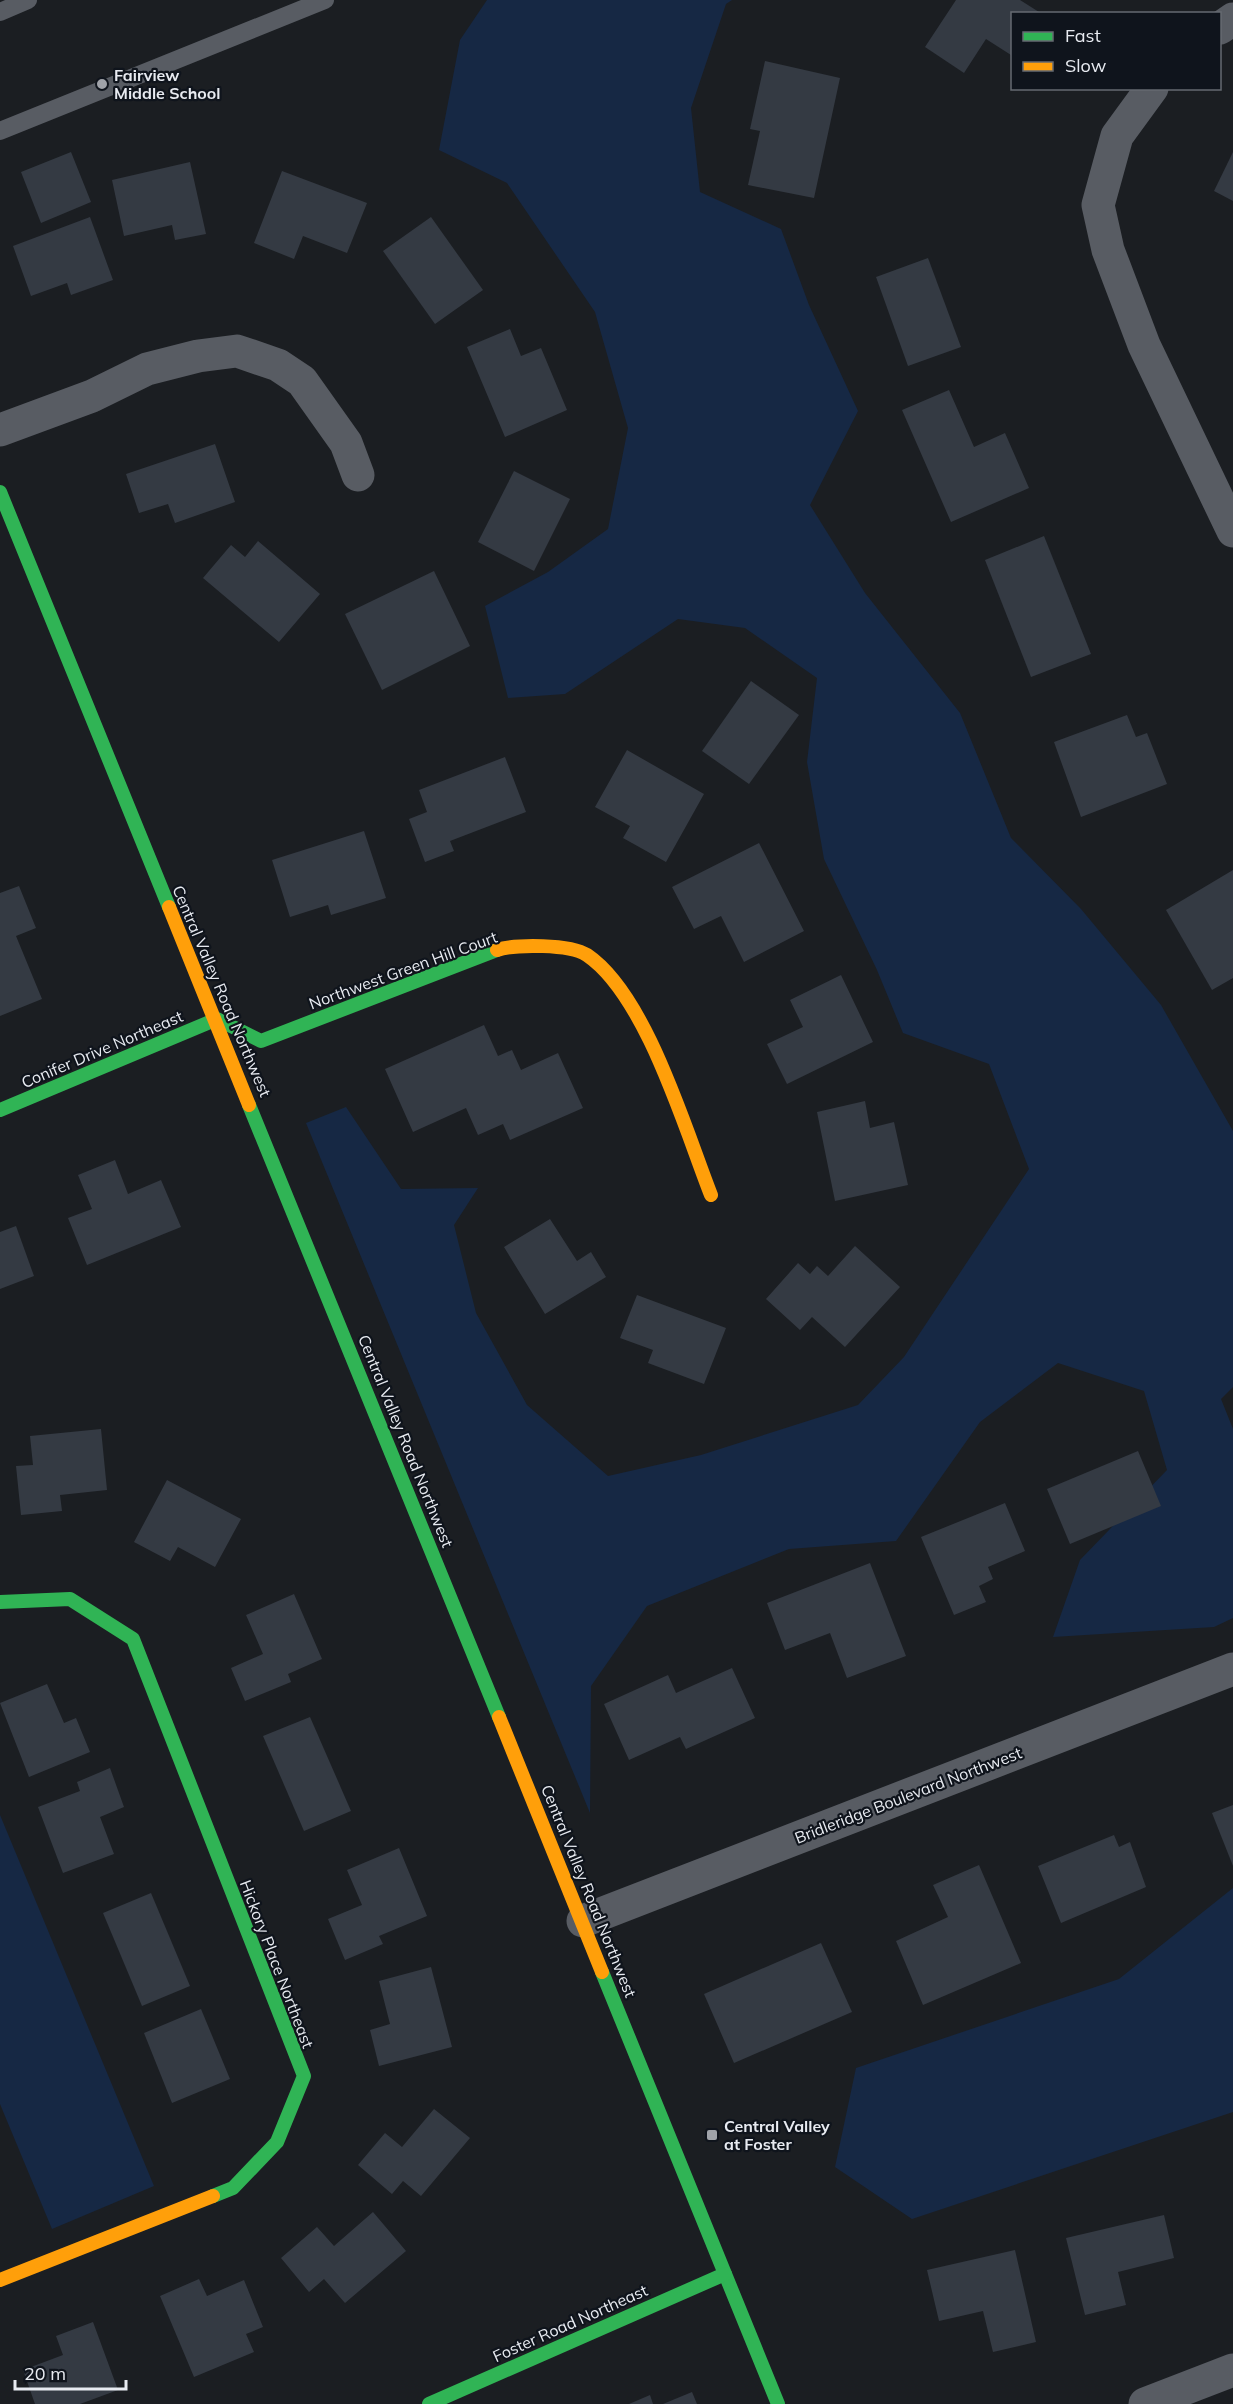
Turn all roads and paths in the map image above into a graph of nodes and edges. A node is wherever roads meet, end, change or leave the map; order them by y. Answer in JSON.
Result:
{"nodes":[{"id":1,"x":28,"y":0,"type":"edge"},
{"id":2,"x":326,"y":0,"type":"edge"},
{"id":3,"x":0,"y":12,"type":"edge"},
{"id":4,"x":1151,"y":90,"type":"edge"},
{"id":5,"x":0,"y":131,"type":"edge"},
{"id":6,"x":0,"y":430,"type":"edge"},
{"id":7,"x":358,"y":475,"type":"dead end"},
{"id":8,"x":0,"y":492,"type":"edge"},
{"id":9,"x":1233,"y":531,"type":"edge"},
{"id":10,"x":217,"y":1019,"type":"junction"},
{"id":11,"x":0,"y":1110,"type":"edge"},
{"id":12,"x":711,"y":1195,"type":"dead end"},
{"id":13,"x":0,"y":1602,"type":"edge"},
{"id":14,"x":1233,"y":1669,"type":"edge"},
{"id":15,"x":583,"y":1921,"type":"junction"},
{"id":16,"x":725,"y":2274,"type":"junction"},
{"id":17,"x":0,"y":2280,"type":"edge"},
{"id":18,"x":1233,"y":2370,"type":"edge"},
{"id":19,"x":429,"y":2404,"type":"edge"},
{"id":20,"x":778,"y":2404,"type":"edge"},
{"id":21,"x":1145,"y":2404,"type":"edge"}],
"edges":[{"from":1,"to":3,"type":"lane"},
{"from":2,"to":5,"type":"lane"},
{"from":4,"to":9,"type":"street"},
{"from":6,"to":7,"type":"street"},
{"from":8,"to":10,"type":"street","name":"Central Valley Road Northwest"},
{"from":10,"to":11,"type":"street","name":"Conifer Drive Northeast"},
{"from":10,"to":12,"type":"street","name":"Northwest Green Hill Court"},
{"from":10,"to":15,"type":"street","name":"Central Valley Road Northwest"},
{"from":13,"to":17,"type":"street","name":"Hickory Place Northeast"},
{"from":14,"to":15,"type":"street","name":"Bridleridge Boulevard Northwest"},
{"from":15,"to":16,"type":"street","name":"Central Valley Road Northwest"},
{"from":16,"to":19,"type":"street","name":"Foster Road Northeast"},
{"from":16,"to":20,"type":"street","name":"Central Valley Road Northwest"},
{"from":18,"to":21,"type":"street"}]}
